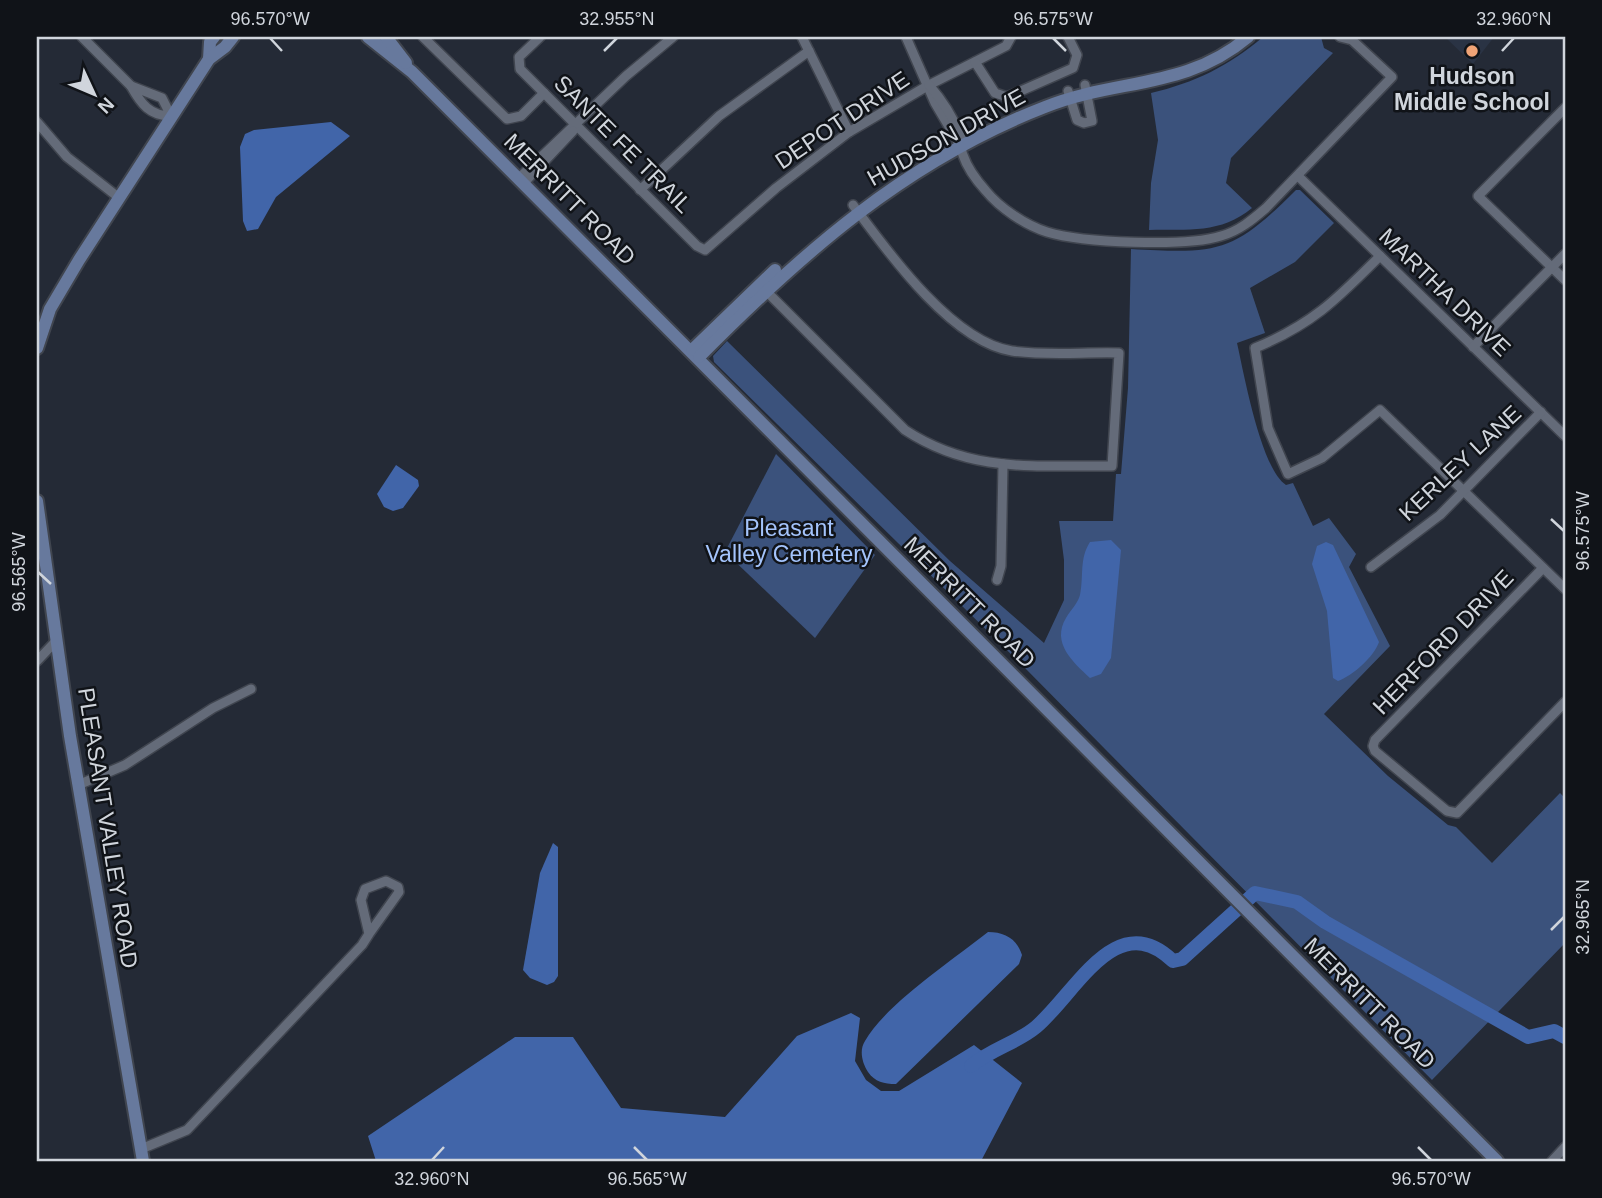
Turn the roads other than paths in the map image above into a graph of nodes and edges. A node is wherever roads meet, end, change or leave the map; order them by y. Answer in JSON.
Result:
{"nodes":[{"id":1,"x":82,"y":37,"type":"edge"},
{"id":2,"x":214,"y":37,"type":"edge"},
{"id":3,"x":233,"y":37,"type":"edge"},
{"id":4,"x":368,"y":37,"type":"edge"},
{"id":5,"x":386,"y":37,"type":"edge"},
{"id":6,"x":423,"y":37,"type":"edge"},
{"id":7,"x":540,"y":37,"type":"edge"},
{"id":8,"x":673,"y":37,"type":"edge"},
{"id":9,"x":802,"y":37,"type":"edge"},
{"id":10,"x":906,"y":37,"type":"edge"},
{"id":11,"x":1068,"y":37,"type":"edge"},
{"id":12,"x":1237,"y":37,"type":"edge"},
{"id":13,"x":1248,"y":37,"type":"edge"},
{"id":14,"x":1340,"y":37,"type":"edge"},
{"id":15,"x":1011,"y":38,"type":"edge"},
{"id":16,"x":809,"y":51,"type":"junction"},
{"id":17,"x":209,"y":59,"type":"junction"},
{"id":18,"x":975,"y":62,"type":"junction"},
{"id":19,"x":412,"y":72,"type":"junction"},
{"id":20,"x":929,"y":85,"type":"junction"},
{"id":21,"x":131,"y":86,"type":"junction"},
{"id":22,"x":1086,"y":88,"type":"junction"},
{"id":23,"x":544,"y":93,"type":"junction"},
{"id":24,"x":1069,"y":94,"type":"junction"},
{"id":25,"x":1565,"y":108,"type":"edge"},
{"id":26,"x":171,"y":116,"type":"junction"},
{"id":27,"x":37,"y":122,"type":"edge"},
{"id":28,"x":576,"y":125,"type":"junction"},
{"id":29,"x":849,"y":132,"type":"junction"},
{"id":30,"x":959,"y":142,"type":"junction"},
{"id":31,"x":1298,"y":176,"type":"junction"},
{"id":32,"x":522,"y":181,"type":"junction"},
{"id":33,"x":640,"y":190,"type":"junction"},
{"id":34,"x":118,"y":197,"type":"junction"},
{"id":35,"x":855,"y":209,"type":"junction"},
{"id":36,"x":705,"y":250,"type":"joint"},
{"id":37,"x":1565,"y":254,"type":"edge"},
{"id":38,"x":1380,"y":256,"type":"junction"},
{"id":39,"x":1551,"y":267,"type":"junction"},
{"id":40,"x":1565,"y":280,"type":"edge"},
{"id":41,"x":765,"y":290,"type":"junction"},
{"id":42,"x":1474,"y":347,"type":"junction"},
{"id":43,"x":37,"y":348,"type":"edge"},
{"id":44,"x":696,"y":354,"type":"junction"},
{"id":45,"x":1541,"y":412,"type":"junction"},
{"id":46,"x":1565,"y":436,"type":"edge"},
{"id":47,"x":1003,"y":464,"type":"junction"},
{"id":48,"x":1464,"y":491,"type":"junction"},
{"id":49,"x":37,"y":501,"type":"edge"},
{"id":50,"x":1371,"y":566,"type":"dead end"},
{"id":51,"x":1543,"y":568,"type":"junction"},
{"id":52,"x":997,"y":580,"type":"dead end"},
{"id":53,"x":1565,"y":589,"type":"edge"},
{"id":54,"x":56,"y":641,"type":"junction"},
{"id":55,"x":37,"y":661,"type":"edge"},
{"id":56,"x":251,"y":689,"type":"dead end"},
{"id":57,"x":1565,"y":702,"type":"edge"},
{"id":58,"x":78,"y":785,"type":"junction"},
{"id":59,"x":369,"y":934,"type":"junction"},
{"id":60,"x":1565,"y":1147,"type":"edge"},
{"id":61,"x":142,"y":1155,"type":"edge"},
{"id":62,"x":1497,"y":1161,"type":"edge"},
{"id":63,"x":1552,"y":1161,"type":"edge"}],
"edges":[{"from":1,"to":21,"type":"street"},
{"from":2,"to":17,"type":"street"},
{"from":3,"to":17,"type":"street"},
{"from":4,"to":19,"type":"street","name":"MERRITT ROAD"},
{"from":5,"to":19,"type":"street","name":"MERRITT ROAD"},
{"from":6,"to":23,"type":"street"},
{"from":7,"to":23,"type":"street","name":"SANTE FE TRAIL"},
{"from":8,"to":28,"type":"street"},
{"from":9,"to":16,"type":"street"},
{"from":10,"to":20,"type":"street"},
{"from":11,"to":18,"type":"street"},
{"from":12,"to":22,"type":"street","name":"HUDSON DRIVE"},
{"from":13,"to":22,"type":"street","name":"HUDSON DRIVE"},
{"from":14,"to":31,"type":"street"},
{"from":15,"to":18,"type":"street","name":"DEPOT DRIVE"},
{"from":16,"to":29,"type":"street"},
{"from":16,"to":33,"type":"street"},
{"from":17,"to":26,"type":"street"},
{"from":18,"to":20,"type":"street","name":"DEPOT DRIVE"},
{"from":19,"to":32,"type":"street","name":"MERRITT ROAD"},
{"from":20,"to":29,"type":"street","name":"DEPOT DRIVE"},
{"from":20,"to":30,"type":"street"},
{"from":21,"to":26,"type":"street"},
{"from":21,"to":26,"type":"street"},
{"from":22,"to":24,"type":"street","name":"HUDSON DRIVE"},
{"from":22,"to":24,"type":"street"},
{"from":23,"to":28,"type":"street","name":"SANTE FE TRAIL"},
{"from":24,"to":30,"type":"street","name":"HUDSON DRIVE"},
{"from":25,"to":39,"type":"street"},
{"from":26,"to":34,"type":"street"},
{"from":27,"to":34,"type":"street"},
{"from":28,"to":32,"type":"street"},
{"from":28,"to":33,"type":"street","name":"SANTE FE TRAIL"},
{"from":29,"to":36,"type":"street","name":"DEPOT DRIVE"},
{"from":30,"to":31,"type":"street"},
{"from":30,"to":35,"type":"street","name":"HUDSON DRIVE"},
{"from":31,"to":38,"type":"street","name":"MARTHA DRIVE"},
{"from":32,"to":44,"type":"street","name":"MERRITT ROAD"},
{"from":33,"to":36,"type":"street","name":"SANTE FE TRAIL"},
{"from":34,"to":43,"type":"street"},
{"from":35,"to":41,"type":"street","name":"HUDSON DRIVE"},
{"from":35,"to":44,"type":"street","name":"HUDSON DRIVE"},
{"from":35,"to":47,"type":"street"},
{"from":37,"to":39,"type":"street"},
{"from":38,"to":42,"type":"street","name":"MARTHA DRIVE"},
{"from":38,"to":48,"type":"street"},
{"from":39,"to":40,"type":"street"},
{"from":39,"to":42,"type":"street"},
{"from":41,"to":44,"type":"street","name":"HUDSON DRIVE"},
{"from":41,"to":47,"type":"street"},
{"from":42,"to":45,"type":"street","name":"MARTHA DRIVE"},
{"from":44,"to":62,"type":"street","name":"MERRITT ROAD"},
{"from":45,"to":46,"type":"street","name":"MARTHA DRIVE"},
{"from":45,"to":48,"type":"street","name":"KERLEY LANE"},
{"from":47,"to":52,"type":"street"},
{"from":48,"to":50,"type":"street","name":"KERLEY LANE"},
{"from":48,"to":51,"type":"street"},
{"from":49,"to":54,"type":"street","name":"PLEASANT VALLEY ROAD"},
{"from":51,"to":53,"type":"street"},
{"from":51,"to":57,"type":"street","name":"HERFORD DRIVE"},
{"from":54,"to":55,"type":"street"},
{"from":54,"to":58,"type":"street","name":"PLEASANT VALLEY ROAD"},
{"from":56,"to":58,"type":"street"},
{"from":58,"to":61,"type":"street","name":"PLEASANT VALLEY ROAD"},
{"from":59,"to":59,"type":"street"},
{"from":59,"to":61,"type":"street"},
{"from":60,"to":63,"type":"street"}]}
